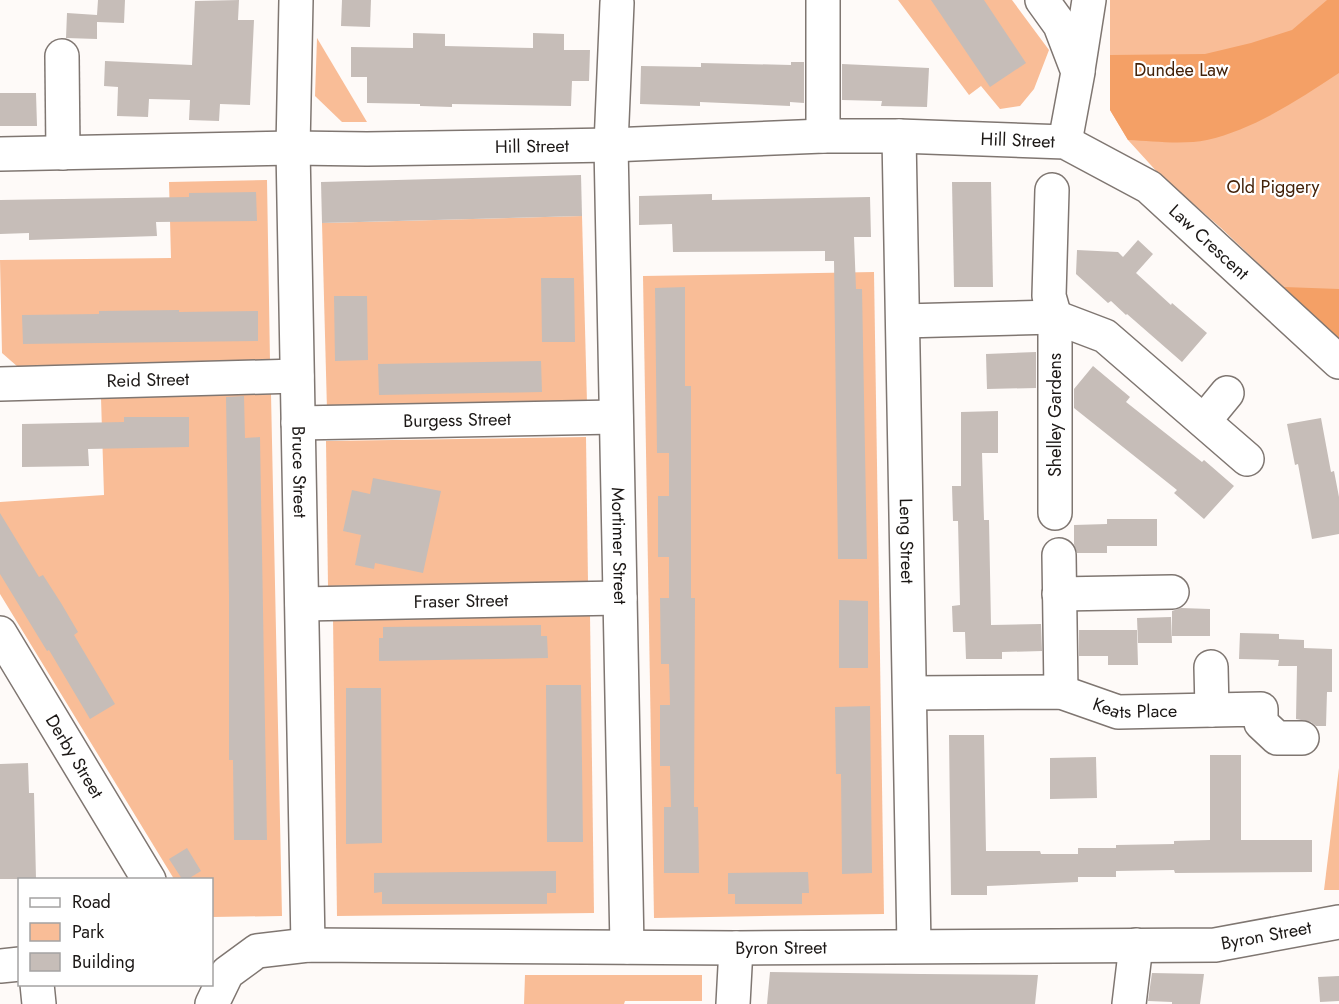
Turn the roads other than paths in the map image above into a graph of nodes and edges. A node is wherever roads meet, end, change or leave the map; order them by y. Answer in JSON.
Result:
{"nodes":[{"id":1,"x":296,"y":0,"type":"edge"},
{"id":2,"x":823,"y":0,"type":"edge"},
{"id":3,"x":1042,"y":0,"type":"edge"},
{"id":4,"x":1089,"y":0,"type":"edge"},
{"id":5,"x":617,"y":3,"type":"dead end"},
{"id":6,"x":62,"y":56,"type":"dead end"},
{"id":7,"x":1078,"y":72,"type":"junction"},
{"id":8,"x":823,"y":135,"type":"junction"},
{"id":9,"x":900,"y":136,"type":"junction"},
{"id":10,"x":1065,"y":142,"type":"junction"},
{"id":11,"x":611,"y":145,"type":"junction"},
{"id":12,"x":293,"y":148,"type":"junction"},
{"id":13,"x":63,"y":153,"type":"junction"},
{"id":14,"x":0,"y":154,"type":"edge"},
{"id":15,"x":1052,"y":190,"type":"dead end"},
{"id":16,"x":1054,"y":317,"type":"junction"},
{"id":17,"x":903,"y":321,"type":"junction"},
{"id":18,"x":1339,"y":362,"type":"edge"},
{"id":19,"x":297,"y":376,"type":"junction"},
{"id":20,"x":0,"y":384,"type":"edge"},
{"id":21,"x":1227,"y":393,"type":"dead end"},
{"id":22,"x":616,"y":417,"type":"junction"},
{"id":23,"x":1204,"y":422,"type":"junction"},
{"id":24,"x":298,"y":423,"type":"junction"},
{"id":25,"x":1247,"y":459,"type":"dead end"},
{"id":26,"x":1056,"y":513,"type":"dead end"},
{"id":27,"x":1059,"y":555,"type":"dead end"},
{"id":28,"x":1172,"y":591,"type":"dead end"},
{"id":29,"x":1059,"y":594,"type":"junction"},
{"id":30,"x":620,"y":598,"type":"junction"},
{"id":31,"x":302,"y":604,"type":"junction"},
{"id":32,"x":0,"y":633,"type":"edge"},
{"id":33,"x":1211,"y":667,"type":"dead end"},
{"id":34,"x":1061,"y":692,"type":"junction"},
{"id":35,"x":910,"y":693,"type":"junction"},
{"id":36,"x":1212,"y":710,"type":"junction"},
{"id":37,"x":1302,"y":738,"type":"dead end"},
{"id":38,"x":148,"y":878,"type":"edge"},
{"id":39,"x":1339,"y":922,"type":"edge"},
{"id":40,"x":308,"y":945,"type":"junction"},
{"id":41,"x":1136,"y":945,"type":"junction"},
{"id":42,"x":914,"y":946,"type":"junction"},
{"id":43,"x":627,"y":947,"type":"junction"},
{"id":44,"x":736,"y":948,"type":"junction"},
{"id":45,"x":18,"y":964,"type":"edge"},
{"id":46,"x":0,"y":966,"type":"edge"},
{"id":47,"x":219,"y":966,"type":"edge"},
{"id":48,"x":37,"y":986,"type":"edge"},
{"id":49,"x":39,"y":1004,"type":"edge"},
{"id":50,"x":212,"y":1004,"type":"edge"},
{"id":51,"x":733,"y":1004,"type":"edge"},
{"id":52,"x":1129,"y":1004,"type":"edge"}],
"edges":[{"from":1,"to":12,"type":"street","name":"Bruce Street"},
{"from":2,"to":8,"type":"street"},
{"from":3,"to":7,"type":"street"},
{"from":4,"to":7,"type":"street"},
{"from":5,"to":11,"type":"street","name":"Mortimer Street"},
{"from":6,"to":13,"type":"street"},
{"from":7,"to":10,"type":"street"},
{"from":8,"to":9,"type":"street","name":"Hill Street"},
{"from":8,"to":11,"type":"street","name":"Hill Street"},
{"from":9,"to":10,"type":"street","name":"Hill Street"},
{"from":9,"to":17,"type":"street","name":"Leng Street"},
{"from":10,"to":18,"type":"street","name":"Law Crescent"},
{"from":11,"to":12,"type":"street","name":"Hill Street"},
{"from":11,"to":22,"type":"street","name":"Mortimer Street"},
{"from":12,"to":13,"type":"street","name":"Hill Street"},
{"from":12,"to":19,"type":"street","name":"Bruce Street"},
{"from":13,"to":14,"type":"street","name":"Hill Street"},
{"from":15,"to":16,"type":"street","name":"Shelley Gardens"},
{"from":16,"to":17,"type":"street"},
{"from":16,"to":23,"type":"street"},
{"from":16,"to":26,"type":"street","name":"Shelley Gardens"},
{"from":17,"to":35,"type":"street","name":"Leng Street"},
{"from":19,"to":20,"type":"street","name":"Reid Street"},
{"from":19,"to":24,"type":"street","name":"Bruce Street"},
{"from":21,"to":23,"type":"street"},
{"from":22,"to":24,"type":"street","name":"Burgess Street"},
{"from":22,"to":30,"type":"street","name":"Mortimer Street"},
{"from":23,"to":25,"type":"street"},
{"from":24,"to":31,"type":"street","name":"Bruce Street"},
{"from":27,"to":29,"type":"street"},
{"from":28,"to":29,"type":"street"},
{"from":29,"to":34,"type":"street"},
{"from":30,"to":31,"type":"street","name":"Fraser Street"},
{"from":30,"to":43,"type":"street","name":"Mortimer Street"},
{"from":31,"to":40,"type":"street","name":"Bruce Street"},
{"from":32,"to":38,"type":"street","name":"Derby Street"},
{"from":33,"to":36,"type":"street"},
{"from":34,"to":35,"type":"street","name":"Keats Place"},
{"from":34,"to":36,"type":"street","name":"Keats Place"},
{"from":35,"to":42,"type":"street","name":"Leng Street"},
{"from":36,"to":37,"type":"street","name":"Keats Place"},
{"from":39,"to":41,"type":"street","name":"Byron Street"},
{"from":40,"to":43,"type":"street","name":"Byron Street"},
{"from":40,"to":47,"type":"street","name":"Byron Street"},
{"from":41,"to":42,"type":"street","name":"Byron Street"},
{"from":41,"to":52,"type":"street"},
{"from":42,"to":44,"type":"street","name":"Byron Street"},
{"from":43,"to":44,"type":"street","name":"Byron Street"},
{"from":44,"to":51,"type":"street"},
{"from":45,"to":46,"type":"street"},
{"from":47,"to":50,"type":"street"},
{"from":48,"to":49,"type":"street"}]}
